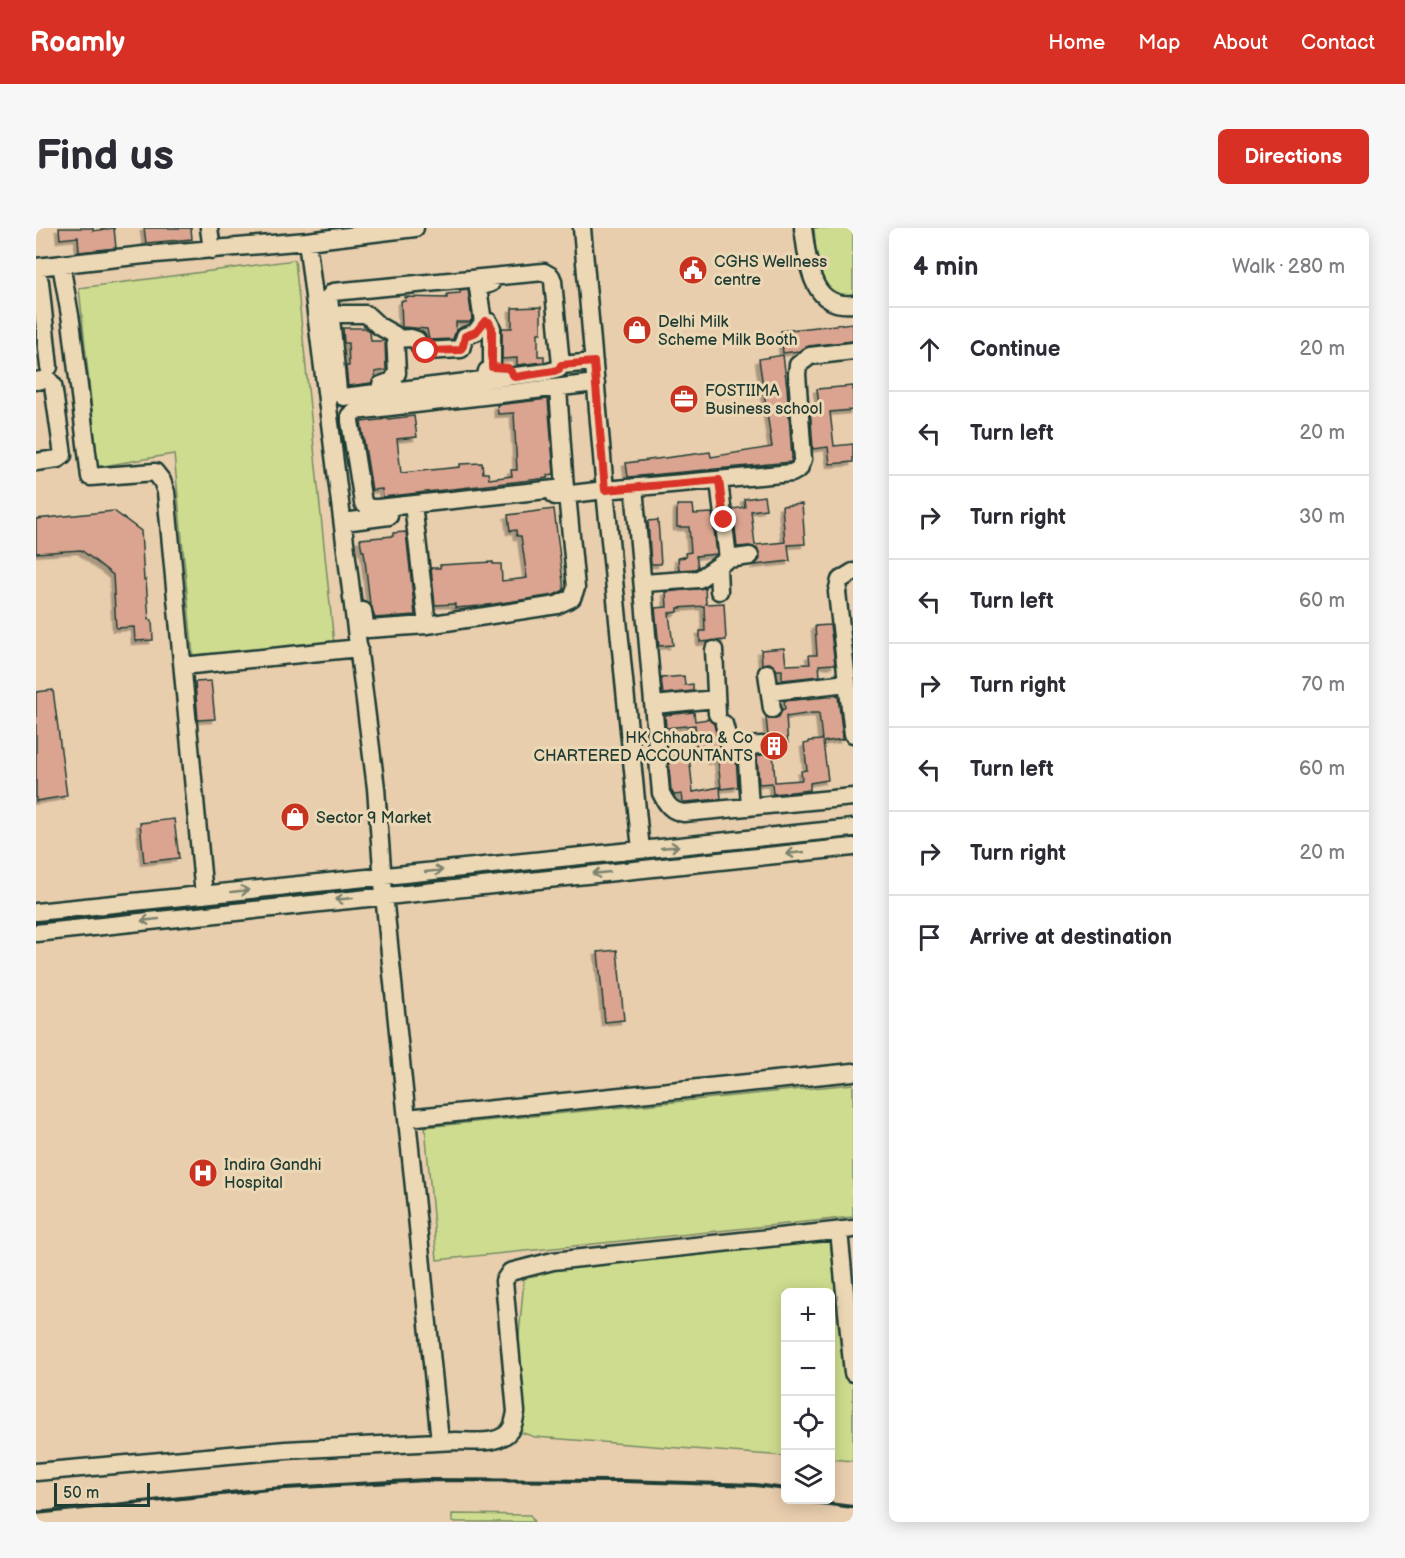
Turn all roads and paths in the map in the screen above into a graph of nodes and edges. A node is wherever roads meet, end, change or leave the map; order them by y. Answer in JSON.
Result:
{"nodes":[{"id":1,"x":209,"y":228,"type":"edge"},
{"id":2,"x":415,"y":228,"type":"edge"},
{"id":3,"x":582,"y":228,"type":"edge"},
{"id":4,"x":803,"y":228,"type":"edge"},
{"id":5,"x":307,"y":241,"type":"junction"},
{"id":6,"x":212,"y":250,"type":"junction"},
{"id":7,"x":61,"y":264,"type":"junction"},
{"id":8,"x":36,"y":267,"type":"edge"},
{"id":9,"x":36,"y":272,"type":"edge"},
{"id":10,"x":492,"y":277,"type":"junction"},
{"id":11,"x":853,"y":304,"type":"edge"},
{"id":12,"x":330,"y":314,"type":"junction"},
{"id":13,"x":483,"y":322,"type":"junction"},
{"id":14,"x":395,"y":339,"type":"junction"},
{"id":15,"x":853,"y":351,"type":"edge"},
{"id":16,"x":594,"y":362,"type":"junction"},
{"id":17,"x":561,"y":365,"type":"junction"},
{"id":18,"x":489,"y":373,"type":"junction"},
{"id":19,"x":77,"y":375,"type":"junction"},
{"id":20,"x":45,"y":376,"type":"edge"},
{"id":21,"x":596,"y":383,"type":"junction"},
{"id":22,"x":558,"y":389,"type":"junction"},
{"id":23,"x":381,"y":392,"type":"junction"},
{"id":24,"x":330,"y":414,"type":"junction"},
{"id":25,"x":350,"y":415,"type":"junction"},
{"id":26,"x":36,"y":462,"type":"edge"},
{"id":27,"x":719,"y":480,"type":"junction"},
{"id":28,"x":634,"y":487,"type":"junction"},
{"id":29,"x":605,"y":490,"type":"junction"},
{"id":30,"x":567,"y":494,"type":"junction"},
{"id":31,"x":414,"y":513,"type":"junction"},
{"id":32,"x":349,"y":521,"type":"junction"},
{"id":33,"x":750,"y":556,"type":"dead end"},
{"id":34,"x":723,"y":563,"type":"junction"},
{"id":35,"x":853,"y":572,"type":"edge"},
{"id":36,"x":644,"y":583,"type":"junction"},
{"id":37,"x":719,"y":591,"type":"dead end"},
{"id":38,"x":428,"y":625,"type":"junction"},
{"id":39,"x":359,"y":648,"type":"junction"},
{"id":40,"x":714,"y":650,"type":"dead end"},
{"id":41,"x":183,"y":666,"type":"junction"},
{"id":42,"x":767,"y":673,"type":"dead end"},
{"id":43,"x":847,"y":683,"type":"junction"},
{"id":44,"x":654,"y":705,"type":"junction"},
{"id":45,"x":719,"y":712,"type":"junction"},
{"id":46,"x":853,"y":734,"type":"edge"},
{"id":47,"x":853,"y":797,"type":"edge"},
{"id":48,"x":750,"y":807,"type":"junction"},
{"id":49,"x":853,"y":828,"type":"edge"},
{"id":50,"x":853,"y":847,"type":"edge"},
{"id":51,"x":641,"y":850,"type":"junction"},
{"id":52,"x":383,"y":876,"type":"junction"},
{"id":53,"x":204,"y":895,"type":"junction"},
{"id":54,"x":384,"y":895,"type":"junction"},
{"id":55,"x":36,"y":912,"type":"edge"},
{"id":56,"x":36,"y":933,"type":"edge"},
{"id":57,"x":853,"y":1072,"type":"edge"},
{"id":58,"x":407,"y":1118,"type":"junction"},
{"id":59,"x":846,"y":1230,"type":"edge"},
{"id":60,"x":853,"y":1373,"type":"edge"},
{"id":61,"x":440,"y":1442,"type":"junction"},
{"id":62,"x":36,"y":1472,"type":"edge"}],
"edges":[{"from":1,"to":6,"type":"street"},
{"from":2,"to":5,"type":"street"},
{"from":3,"to":16,"type":"street"},
{"from":4,"to":11,"type":"street"},
{"from":5,"to":6,"type":"street"},
{"from":5,"to":24,"type":"street"},
{"from":6,"to":7,"type":"street"},
{"from":7,"to":8,"type":"street"},
{"from":7,"to":19,"type":"street"},
{"from":9,"to":20,"type":"street"},
{"from":10,"to":12,"type":"street"},
{"from":10,"to":13,"type":"street"},
{"from":10,"to":17,"type":"street"},
{"from":12,"to":14,"type":"street"},
{"from":12,"to":23,"type":"street"},
{"from":13,"to":14,"type":"street"},
{"from":13,"to":18,"type":"street"},
{"from":14,"to":23,"type":"street"},
{"from":15,"to":27,"type":"street"},
{"from":16,"to":17,"type":"street"},
{"from":16,"to":21,"type":"street"},
{"from":17,"to":18,"type":"street"},
{"from":18,"to":23,"type":"street"},
{"from":19,"to":20,"type":"street"},
{"from":19,"to":41,"type":"street"},
{"from":20,"to":26,"type":"street"},
{"from":21,"to":22,"type":"street"},
{"from":21,"to":29,"type":"street"},
{"from":22,"to":25,"type":"street"},
{"from":22,"to":25,"type":"street"},
{"from":24,"to":25,"type":"street"},
{"from":24,"to":32,"type":"street"},
{"from":27,"to":28,"type":"street"},
{"from":27,"to":34,"type":"street"},
{"from":28,"to":29,"type":"street"},
{"from":28,"to":36,"type":"street"},
{"from":29,"to":30,"type":"street"},
{"from":29,"to":51,"type":"street"},
{"from":30,"to":31,"type":"street"},
{"from":30,"to":38,"type":"street"},
{"from":31,"to":32,"type":"street"},
{"from":31,"to":38,"type":"street"},
{"from":32,"to":38,"type":"street"},
{"from":32,"to":39,"type":"street"},
{"from":33,"to":34,"type":"street"},
{"from":34,"to":36,"type":"street"},
{"from":34,"to":37,"type":"street"},
{"from":35,"to":43,"type":"street"},
{"from":36,"to":44,"type":"street"},
{"from":39,"to":41,"type":"street"},
{"from":39,"to":52,"type":"street"},
{"from":40,"to":45,"type":"street"},
{"from":41,"to":53,"type":"street"},
{"from":42,"to":43,"type":"street"},
{"from":43,"to":46,"type":"street"},
{"from":44,"to":45,"type":"street"},
{"from":44,"to":48,"type":"street"},
{"from":45,"to":48,"type":"street"},
{"from":47,"to":48,"type":"street"},
{"from":51,"to":49,"type":"street","one_way":true},
{"from":50,"to":54,"type":"street","one_way":true},
{"from":52,"to":51,"type":"street","one_way":true},
{"from":53,"to":52,"type":"street","one_way":true},
{"from":52,"to":54,"type":"street"},
{"from":53,"to":55,"type":"street"},
{"from":54,"to":56,"type":"street","one_way":true},
{"from":54,"to":58,"type":"street"},
{"from":57,"to":58,"type":"street"},
{"from":58,"to":61,"type":"street"},
{"from":59,"to":60,"type":"street"},
{"from":59,"to":61,"type":"street"},
{"from":61,"to":62,"type":"street"}]}
